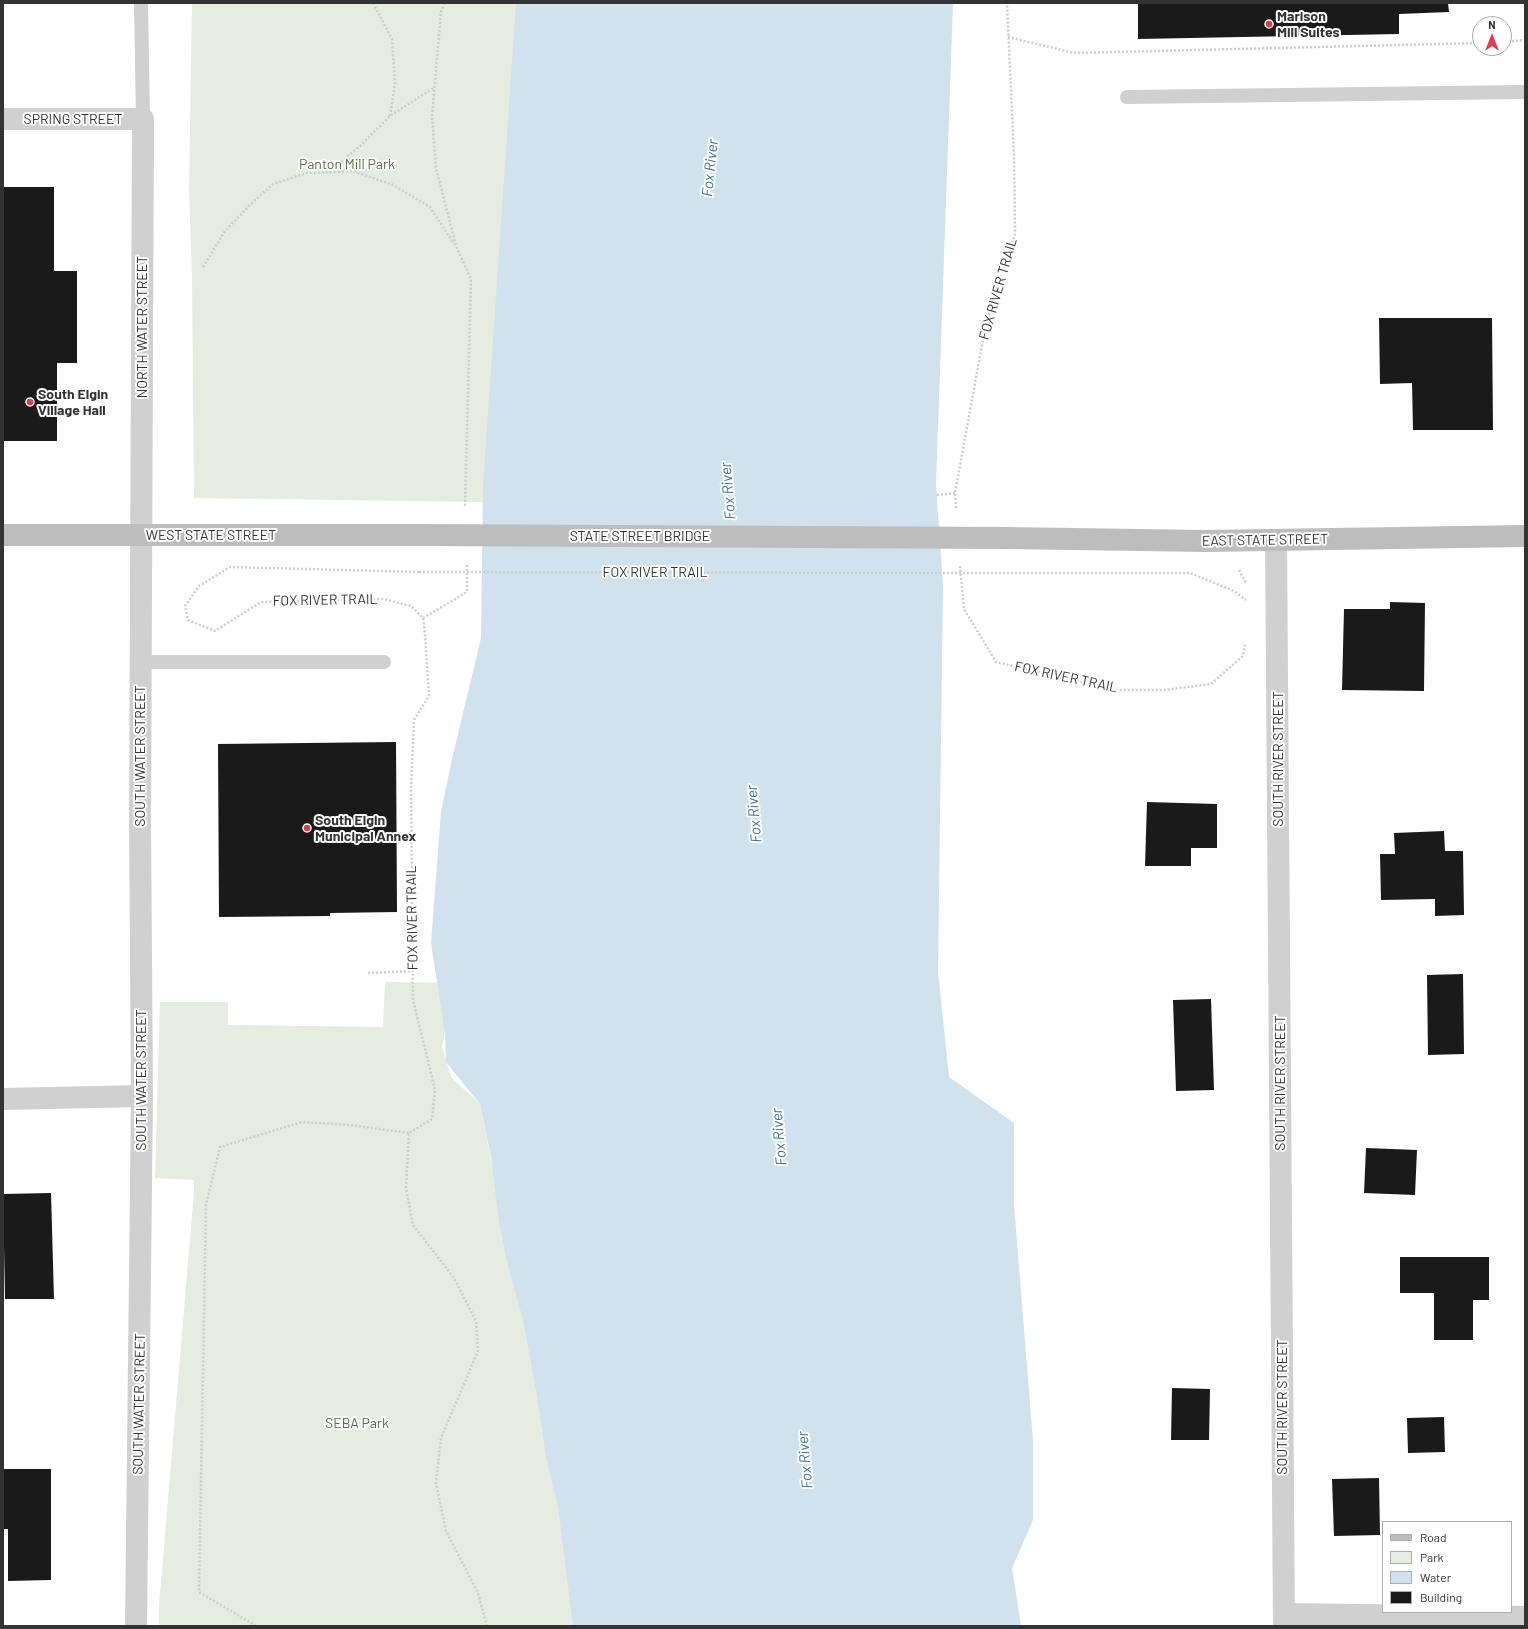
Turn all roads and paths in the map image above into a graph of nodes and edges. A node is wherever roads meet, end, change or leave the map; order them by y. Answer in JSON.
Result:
{"nodes":[{"id":1,"x":141,"y":3,"type":"edge"},
{"id":2,"x":373,"y":3,"type":"edge"},
{"id":3,"x":445,"y":3,"type":"edge"},
{"id":4,"x":1007,"y":3,"type":"edge"},
{"id":5,"x":1008,"y":37,"type":"junction"},
{"id":6,"x":1525,"y":40,"type":"edge"},
{"id":7,"x":1512,"y":41,"type":"edge"},
{"id":8,"x":1472,"y":43,"type":"edge"},
{"id":9,"x":435,"y":87,"type":"junction"},
{"id":10,"x":1525,"y":92,"type":"edge"},
{"id":11,"x":1127,"y":97,"type":"dead end"},
{"id":12,"x":390,"y":116,"type":"junction"},
{"id":13,"x":3,"y":119,"type":"edge"},
{"id":14,"x":143,"y":119,"type":"junction"},
{"id":15,"x":328,"y":172,"type":"junction"},
{"id":16,"x":456,"y":246,"type":"junction"},
{"id":17,"x":203,"y":267,"type":"dead end"},
{"id":18,"x":955,"y":493,"type":"junction"},
{"id":19,"x":937,"y":495,"type":"dead end"},
{"id":20,"x":465,"y":508,"type":"dead end"},
{"id":21,"x":956,"y":508,"type":"dead end"},
{"id":22,"x":3,"y":535,"type":"edge"},
{"id":23,"x":141,"y":535,"type":"junction"},
{"id":24,"x":419,"y":535,"type":"joint"},
{"id":25,"x":1525,"y":536,"type":"edge"},
{"id":26,"x":1005,"y":538,"type":"joint"},
{"id":27,"x":1276,"y":540,"type":"junction"},
{"id":28,"x":1206,"y":541,"type":"junction"},
{"id":29,"x":466,"y":561,"type":"dead end"},
{"id":30,"x":960,"y":563,"type":"dead end"},
{"id":31,"x":1249,"y":590,"type":"dead end"},
{"id":32,"x":1249,"y":596,"type":"dead end"},
{"id":33,"x":423,"y":618,"type":"junction"},
{"id":34,"x":1246,"y":643,"type":"dead end"},
{"id":35,"x":141,"y":662,"type":"junction"},
{"id":36,"x":384,"y":662,"type":"dead end"},
{"id":37,"x":413,"y":971,"type":"junction"},
{"id":38,"x":368,"y":973,"type":"dead end"},
{"id":39,"x":142,"y":1096,"type":"junction"},
{"id":40,"x":3,"y":1099,"type":"edge"},
{"id":41,"x":409,"y":1133,"type":"junction"},
{"id":42,"x":1525,"y":1617,"type":"edge"},
{"id":43,"x":1284,"y":1620,"type":"edge"},
{"id":44,"x":136,"y":1626,"type":"edge"},
{"id":45,"x":256,"y":1626,"type":"edge"},
{"id":46,"x":487,"y":1626,"type":"edge"}],
"edges":[{"from":1,"to":14,"type":"lane"},
{"from":2,"to":12,"type":"path"},
{"from":3,"to":9,"type":"path"},
{"from":4,"to":5,"type":"path","name":"FOX RIVER TRAIL"},
{"from":5,"to":8,"type":"path"},
{"from":5,"to":18,"type":"path","name":"FOX RIVER TRAIL"},
{"from":6,"to":7,"type":"path"},
{"from":9,"to":12,"type":"path"},
{"from":9,"to":16,"type":"path"},
{"from":10,"to":11,"type":"lane"},
{"from":12,"to":15,"type":"path"},
{"from":13,"to":14,"type":"street","name":"SPRING STREET"},
{"from":14,"to":23,"type":"street","name":"NORTH WATER STREET"},
{"from":15,"to":16,"type":"path"},
{"from":15,"to":17,"type":"path"},
{"from":16,"to":20,"type":"path"},
{"from":18,"to":19,"type":"path"},
{"from":18,"to":21,"type":"path","name":"FOX RIVER TRAIL"},
{"from":22,"to":23,"type":"main road","name":"WEST STATE STREET"},
{"from":23,"to":24,"type":"main road","name":"WEST STATE STREET"},
{"from":23,"to":35,"type":"street","name":"SOUTH WATER STREET"},
{"from":24,"to":26,"type":"main road","name":"STATE STREET BRIDGE","bridge":true},
{"from":25,"to":27,"type":"main road","name":"EAST STATE STREET"},
{"from":26,"to":28,"type":"main road","name":"EAST STATE STREET"},
{"from":27,"to":28,"type":"main road","name":"EAST STATE STREET"},
{"from":27,"to":43,"type":"street","name":"SOUTH RIVER STREET"},
{"from":28,"to":31,"type":"path"},
{"from":29,"to":33,"type":"path"},
{"from":30,"to":34,"type":"path","name":"FOX RIVER TRAIL"},
{"from":32,"to":33,"type":"path","name":"FOX RIVER TRAIL","bridge":true},
{"from":33,"to":37,"type":"path","name":"FOX RIVER TRAIL"},
{"from":35,"to":36,"type":"lane"},
{"from":35,"to":39,"type":"street","name":"SOUTH WATER STREET"},
{"from":37,"to":38,"type":"path"},
{"from":37,"to":41,"type":"path","name":"FOX RIVER TRAIL"},
{"from":39,"to":40,"type":"street"},
{"from":39,"to":44,"type":"street","name":"SOUTH WATER STREET"},
{"from":41,"to":45,"type":"path"},
{"from":41,"to":46,"type":"path"},
{"from":42,"to":43,"type":"street"}]}
